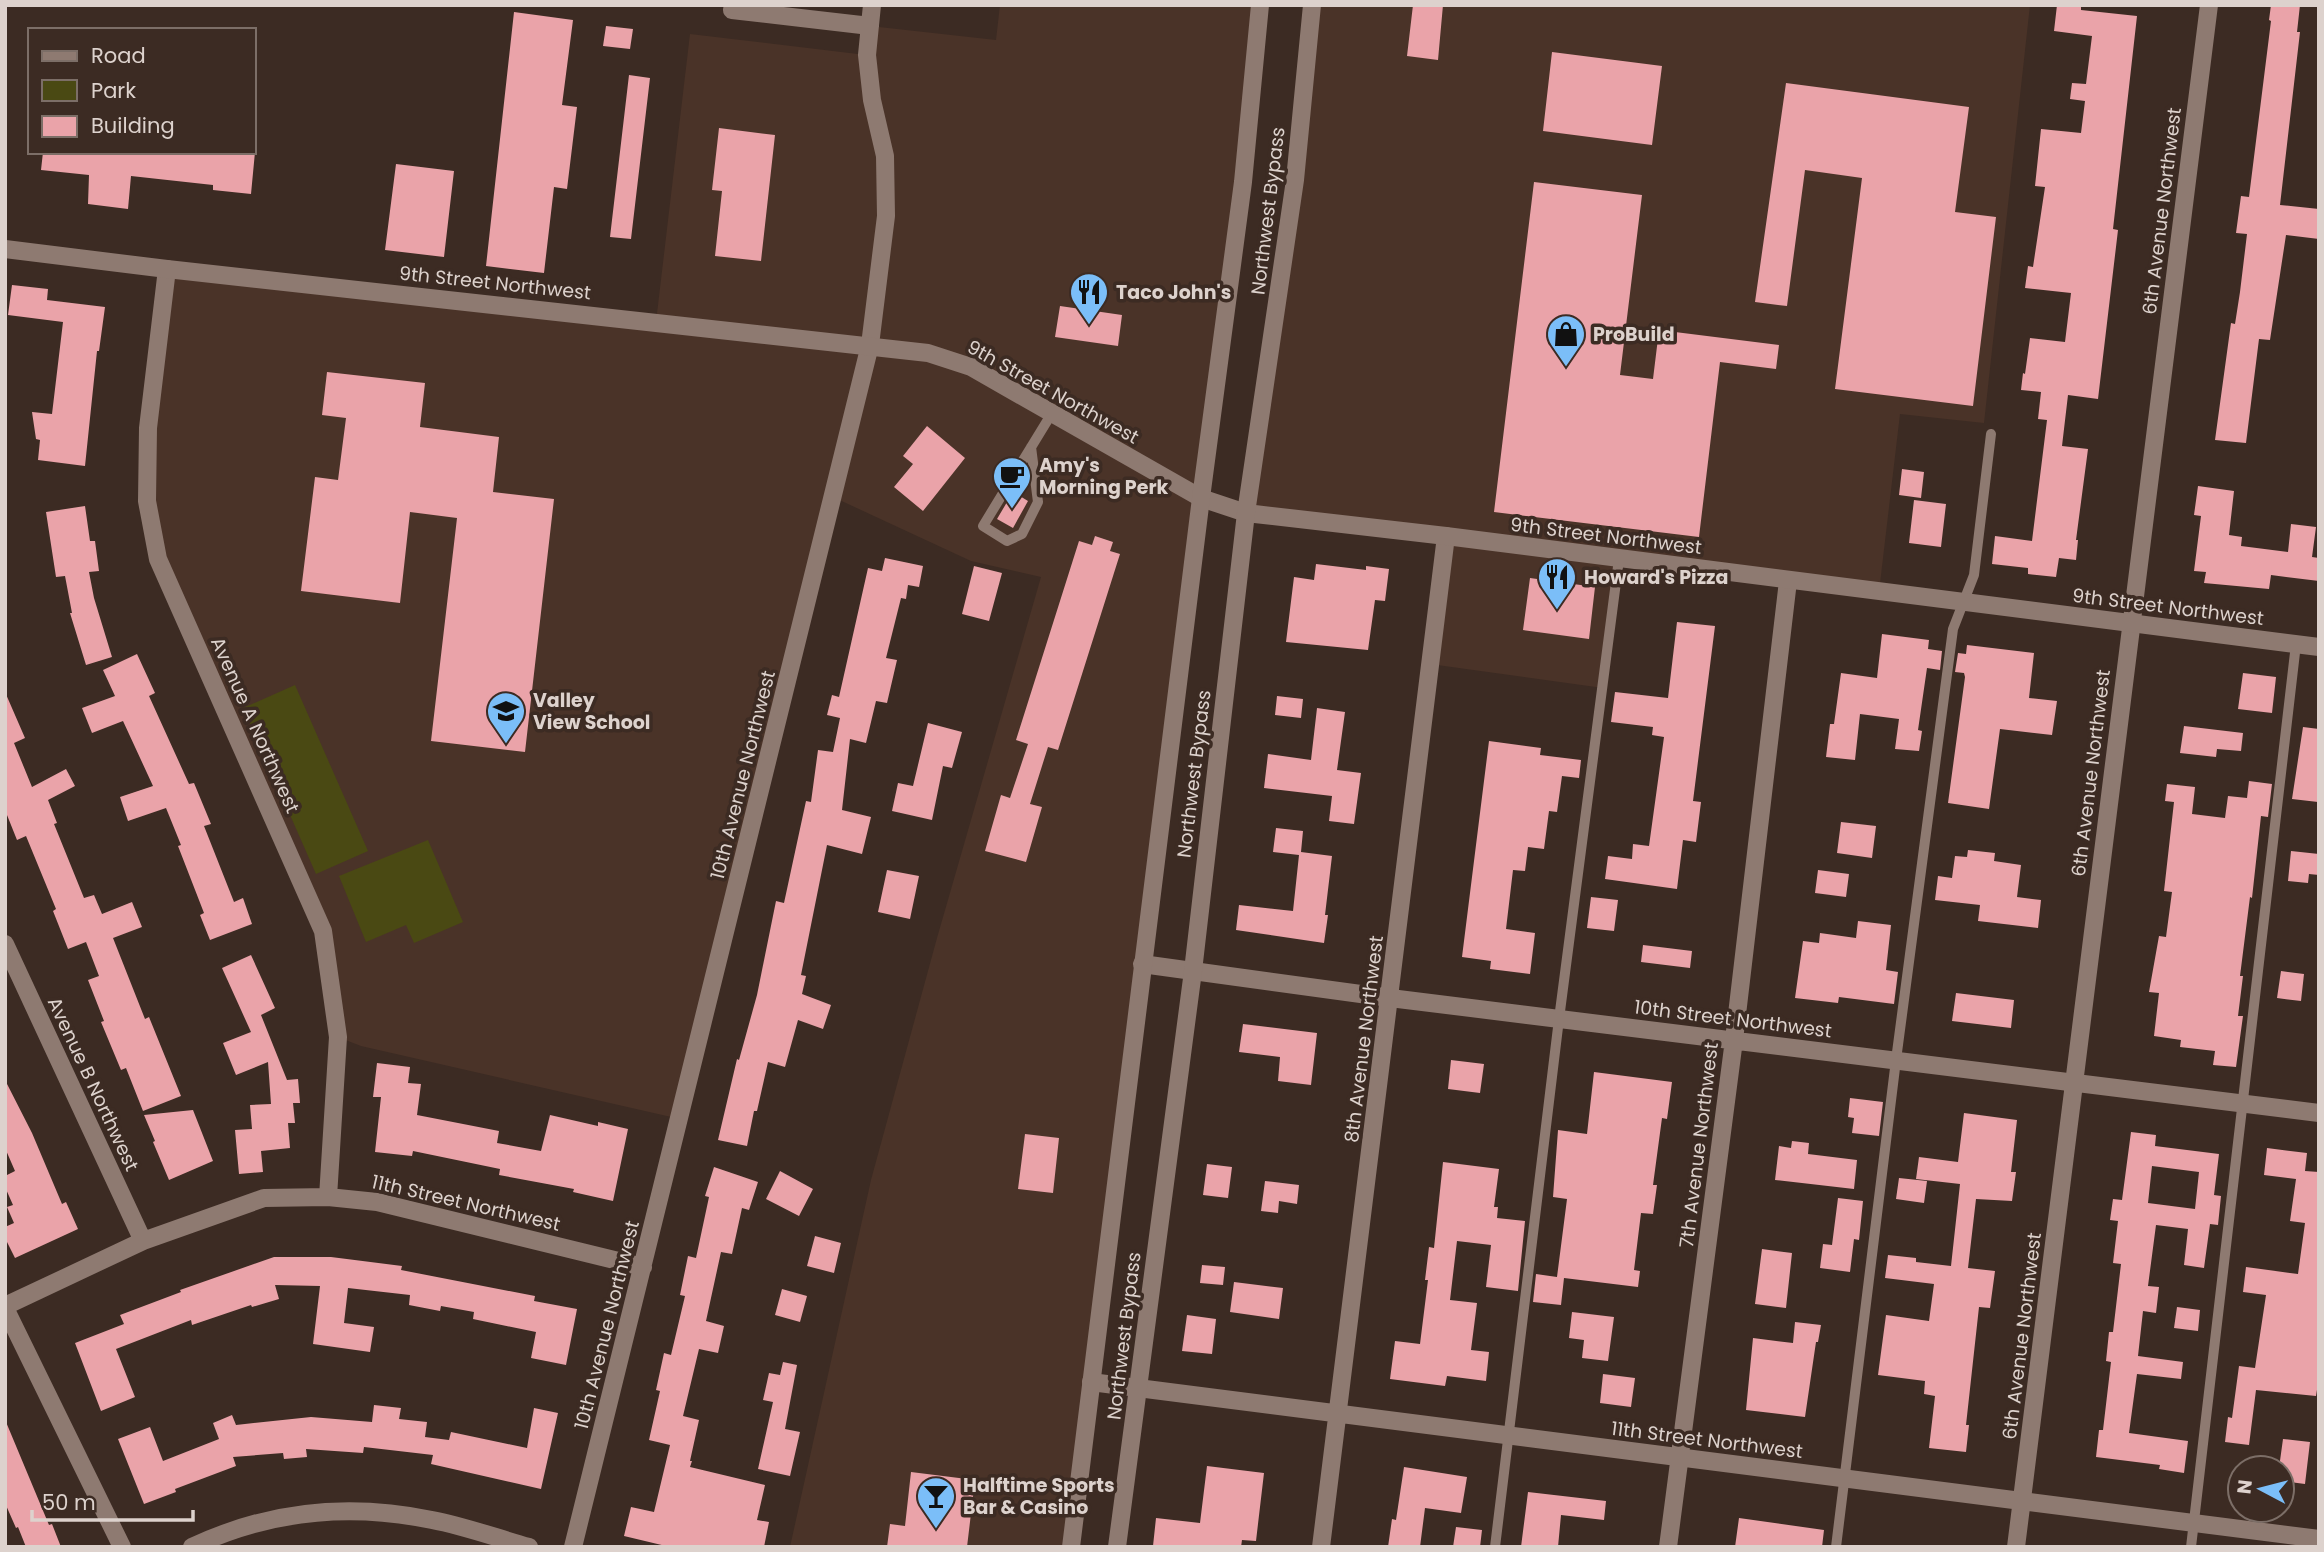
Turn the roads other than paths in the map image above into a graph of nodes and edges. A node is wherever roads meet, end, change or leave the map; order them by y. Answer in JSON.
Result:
{"nodes":[{"id":1,"x":733,"y":5,"type":"edge"},
{"id":2,"x":872,"y":5,"type":"edge"},
{"id":3,"x":1260,"y":5,"type":"edge"},
{"id":4,"x":1312,"y":5,"type":"edge"},
{"id":5,"x":2209,"y":5,"type":"edge"},
{"id":6,"x":870,"y":26,"type":"junction"},
{"id":7,"x":5,"y":248,"type":"edge"},
{"id":8,"x":167,"y":269,"type":"junction"},
{"id":9,"x":870,"y":345,"type":"junction"},
{"id":10,"x":1052,"y":413,"type":"junction"},
{"id":11,"x":1991,"y":434,"type":"dead end"},
{"id":12,"x":1031,"y":447,"type":"junction"},
{"id":13,"x":1200,"y":498,"type":"junction"},
{"id":14,"x":1246,"y":513,"type":"junction"},
{"id":15,"x":1446,"y":536,"type":"junction"},
{"id":16,"x":1619,"y":559,"type":"junction"},
{"id":17,"x":1788,"y":580,"type":"junction"},
{"id":18,"x":1963,"y":602,"type":"junction"},
{"id":19,"x":2131,"y":623,"type":"junction"},
{"id":20,"x":2297,"y":644,"type":"junction"},
{"id":21,"x":2319,"y":647,"type":"edge"},
{"id":22,"x":5,"y":944,"type":"edge"},
{"id":23,"x":1142,"y":964,"type":"junction"},
{"id":24,"x":1192,"y":971,"type":"junction"},
{"id":25,"x":1390,"y":998,"type":"junction"},
{"id":26,"x":1559,"y":1019,"type":"junction"},
{"id":27,"x":1734,"y":1040,"type":"junction"},
{"id":28,"x":1896,"y":1060,"type":"junction"},
{"id":29,"x":2075,"y":1082,"type":"junction"},
{"id":30,"x":2243,"y":1103,"type":"junction"},
{"id":31,"x":2319,"y":1113,"type":"edge"},
{"id":32,"x":328,"y":1197,"type":"junction"},
{"id":33,"x":143,"y":1241,"type":"junction"},
{"id":34,"x":643,"y":1267,"type":"junction"},
{"id":35,"x":5,"y":1307,"type":"edge"},
{"id":36,"x":1091,"y":1382,"type":"junction"},
{"id":37,"x":1138,"y":1388,"type":"junction"},
{"id":38,"x":1339,"y":1413,"type":"junction"},
{"id":39,"x":1509,"y":1436,"type":"junction"},
{"id":40,"x":1679,"y":1458,"type":"junction"},
{"id":41,"x":1845,"y":1478,"type":"junction"},
{"id":42,"x":2022,"y":1500,"type":"junction"},
{"id":43,"x":2194,"y":1522,"type":"junction"},
{"id":44,"x":2319,"y":1539,"type":"edge"},
{"id":45,"x":122,"y":1547,"type":"edge"},
{"id":46,"x":192,"y":1547,"type":"edge"},
{"id":47,"x":529,"y":1547,"type":"edge"},
{"id":48,"x":573,"y":1547,"type":"edge"},
{"id":49,"x":1071,"y":1547,"type":"edge"},
{"id":50,"x":1117,"y":1547,"type":"edge"},
{"id":51,"x":1321,"y":1547,"type":"edge"},
{"id":52,"x":1495,"y":1547,"type":"edge"},
{"id":53,"x":1668,"y":1547,"type":"edge"},
{"id":54,"x":1836,"y":1547,"type":"edge"},
{"id":55,"x":2016,"y":1547,"type":"edge"},
{"id":56,"x":2191,"y":1547,"type":"edge"}],
"edges":[{"from":1,"to":6,"type":"street"},
{"from":2,"to":6,"type":"street","name":"10th Avenue Northwest"},
{"from":3,"to":13,"type":"street","name":"Northwest Bypass"},
{"from":4,"to":14,"type":"street","name":"Northwest Bypass"},
{"from":5,"to":19,"type":"street","name":"6th Avenue Northwest"},
{"from":6,"to":9,"type":"street","name":"10th Avenue Northwest"},
{"from":7,"to":8,"type":"street","name":"9th Street Northwest"},
{"from":8,"to":9,"type":"street","name":"9th Street Northwest"},
{"from":8,"to":32,"type":"street","name":"Avenue A Northwest"},
{"from":9,"to":10,"type":"street","name":"9th Street Northwest"},
{"from":9,"to":34,"type":"street","name":"10th Avenue Northwest"},
{"from":10,"to":12,"type":"lane"},
{"from":10,"to":13,"type":"street","name":"9th Street Northwest"},
{"from":11,"to":18,"type":"lane"},
{"from":12,"to":12,"type":"lane"},
{"from":13,"to":14,"type":"street","name":"9th Street Northwest"},
{"from":13,"to":23,"type":"street","name":"Northwest Bypass"},
{"from":14,"to":15,"type":"street","name":"9th Street Northwest"},
{"from":14,"to":24,"type":"street","name":"Northwest Bypass"},
{"from":15,"to":16,"type":"street","name":"9th Street Northwest"},
{"from":15,"to":25,"type":"street","name":"8th Avenue Northwest"},
{"from":16,"to":17,"type":"street","name":"9th Street Northwest"},
{"from":16,"to":26,"type":"lane"},
{"from":17,"to":18,"type":"street","name":"9th Street Northwest"},
{"from":17,"to":27,"type":"street","name":"7th Avenue Northwest"},
{"from":18,"to":19,"type":"street","name":"9th Street Northwest"},
{"from":18,"to":28,"type":"lane"},
{"from":19,"to":20,"type":"street","name":"9th Street Northwest"},
{"from":19,"to":29,"type":"street","name":"6th Avenue Northwest"},
{"from":20,"to":21,"type":"street","name":"9th Street Northwest"},
{"from":20,"to":30,"type":"lane"},
{"from":22,"to":33,"type":"street","name":"Avenue B Northwest"},
{"from":23,"to":24,"type":"street","name":"10th Street Northwest"},
{"from":23,"to":36,"type":"street","name":"Northwest Bypass"},
{"from":24,"to":25,"type":"street","name":"10th Street Northwest"},
{"from":24,"to":37,"type":"street","name":"Northwest Bypass"},
{"from":25,"to":26,"type":"street","name":"10th Street Northwest"},
{"from":25,"to":38,"type":"street","name":"8th Avenue Northwest"},
{"from":26,"to":27,"type":"street","name":"10th Street Northwest"},
{"from":26,"to":39,"type":"lane"},
{"from":27,"to":28,"type":"street","name":"10th Street Northwest"},
{"from":27,"to":40,"type":"street","name":"7th Avenue Northwest"},
{"from":28,"to":29,"type":"street","name":"10th Street Northwest"},
{"from":28,"to":41,"type":"lane"},
{"from":29,"to":30,"type":"street","name":"10th Street Northwest"},
{"from":29,"to":42,"type":"street","name":"6th Avenue Northwest"},
{"from":30,"to":31,"type":"street","name":"10th Street Northwest"},
{"from":30,"to":43,"type":"lane"},
{"from":32,"to":33,"type":"street","name":"11th Street Northwest"},
{"from":32,"to":34,"type":"street","name":"11th Street Northwest"},
{"from":33,"to":35,"type":"street","name":"11th Street Northwest"},
{"from":34,"to":48,"type":"street","name":"10th Avenue Northwest"},
{"from":35,"to":45,"type":"street"},
{"from":36,"to":37,"type":"street","name":"11th Street Northwest"},
{"from":36,"to":49,"type":"street","name":"Northwest Bypass"},
{"from":37,"to":38,"type":"street","name":"11th Street Northwest"},
{"from":37,"to":50,"type":"street","name":"Northwest Bypass"},
{"from":38,"to":39,"type":"street","name":"11th Street Northwest"},
{"from":38,"to":51,"type":"street","name":"8th Avenue Northwest"},
{"from":39,"to":40,"type":"street","name":"11th Street Northwest"},
{"from":39,"to":52,"type":"lane"},
{"from":40,"to":41,"type":"street","name":"11th Street Northwest"},
{"from":40,"to":53,"type":"street","name":"7th Avenue Northwest"},
{"from":41,"to":42,"type":"street","name":"11th Street Northwest"},
{"from":41,"to":54,"type":"lane"},
{"from":42,"to":43,"type":"street","name":"11th Street Northwest"},
{"from":42,"to":55,"type":"street","name":"6th Avenue Northwest"},
{"from":43,"to":44,"type":"street","name":"11th Street Northwest"},
{"from":43,"to":56,"type":"lane"},
{"from":46,"to":47,"type":"street"}]}
